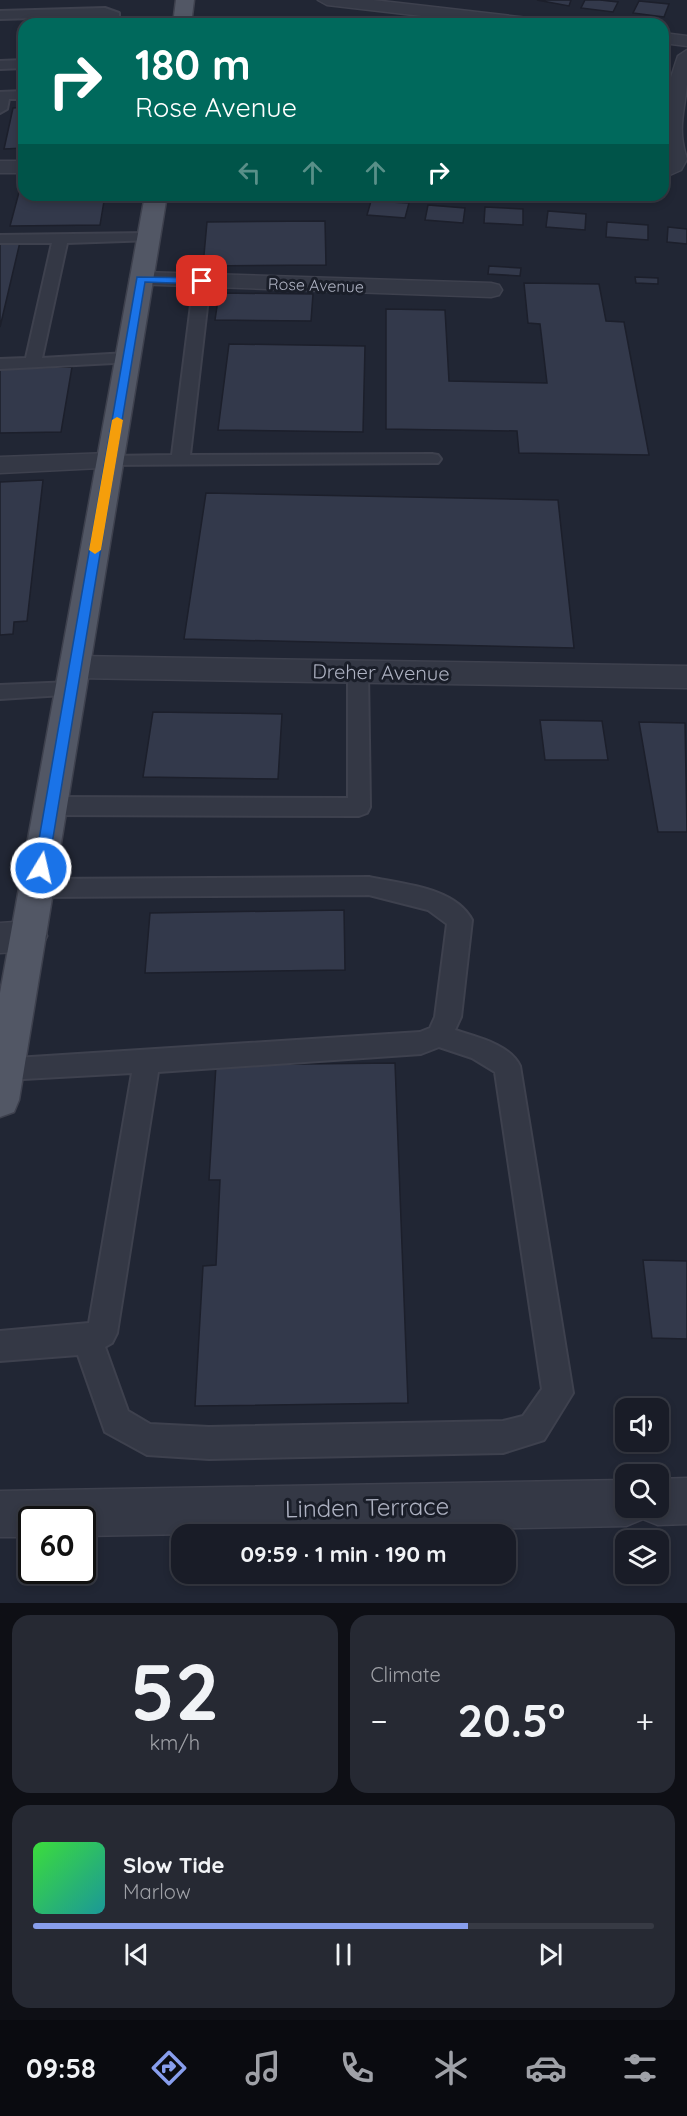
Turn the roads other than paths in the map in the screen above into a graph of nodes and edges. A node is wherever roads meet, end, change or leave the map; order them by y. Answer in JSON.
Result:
{"nodes":[{"id":1,"x":12,"y":0,"type":"edge"},
{"id":2,"x":185,"y":0,"type":"edge"},
{"id":3,"x":338,"y":1,"type":"edge"},
{"id":4,"x":2,"y":15,"type":"edge"},
{"id":5,"x":114,"y":18,"type":"edge"},
{"id":6,"x":183,"y":18,"type":"edge"},
{"id":7,"x":485,"y":18,"type":"edge"},
{"id":8,"x":669,"y":39,"type":"edge"},
{"id":9,"x":687,"y":41,"type":"edge"},
{"id":10,"x":687,"y":56,"type":"edge"},
{"id":11,"x":18,"y":64,"type":"edge"},
{"id":12,"x":0,"y":65,"type":"edge"},
{"id":13,"x":18,"y":95,"type":"edge"},
{"id":14,"x":669,"y":99,"type":"edge"},
{"id":15,"x":0,"y":109,"type":"edge"},
{"id":16,"x":669,"y":110,"type":"edge"},
{"id":17,"x":0,"y":167,"type":"edge"},
{"id":18,"x":18,"y":167,"type":"edge"},
{"id":19,"x":669,"y":169,"type":"edge"},
{"id":20,"x":155,"y":201,"type":"edge"},
{"id":21,"x":148,"y":237,"type":"junction"},
{"id":22,"x":0,"y":239,"type":"edge"},
{"id":23,"x":60,"y":239,"type":"junction"},
{"id":24,"x":141,"y":279,"type":"junction"},
{"id":25,"x":202,"y":281,"type":"junction"},
{"id":26,"x":491,"y":290,"type":"dead end"},
{"id":27,"x":128,"y":358,"type":"junction"},
{"id":28,"x":33,"y":363,"type":"junction"},
{"id":29,"x":0,"y":364,"type":"edge"},
{"id":30,"x":432,"y":459,"type":"dead end"},
{"id":31,"x":111,"y":461,"type":"junction"},
{"id":32,"x":180,"y":461,"type":"junction"},
{"id":33,"x":0,"y":465,"type":"edge"},
{"id":34,"x":358,"y":672,"type":"junction"},
{"id":35,"x":687,"y":677,"type":"edge"},
{"id":36,"x":73,"y":678,"type":"junction"},
{"id":37,"x":0,"y":692,"type":"edge"},
{"id":38,"x":51,"y":806,"type":"junction"},
{"id":39,"x":37,"y":888,"type":"junction"},
{"id":40,"x":14,"y":937,"type":"edge"},
{"id":41,"x":430,"y":1039,"type":"junction"},
{"id":42,"x":147,"y":1061,"type":"junction"},
{"id":43,"x":3,"y":1085,"type":"edge"},
{"id":44,"x":87,"y":1339,"type":"junction"},
{"id":45,"x":0,"y":1346,"type":"edge"},
{"id":46,"x":669,"y":1502,"type":"edge"},
{"id":47,"x":687,"y":1502,"type":"edge"},
{"id":48,"x":615,"y":1503,"type":"edge"},
{"id":49,"x":0,"y":1514,"type":"edge"}],
"edges":[{"from":1,"to":4,"type":"lane"},
{"from":2,"to":6,"type":"main road"},
{"from":3,"to":7,"type":"street"},
{"from":4,"to":5,"type":"lane"},
{"from":8,"to":9,"type":"street"},
{"from":10,"to":14,"type":"street"},
{"from":11,"to":12,"type":"lane"},
{"from":13,"to":15,"type":"lane"},
{"from":16,"to":19,"type":"street"},
{"from":17,"to":18,"type":"street"},
{"from":20,"to":21,"type":"main road"},
{"from":21,"to":23,"type":"lane"},
{"from":21,"to":24,"type":"main road"},
{"from":22,"to":23,"type":"lane"},
{"from":23,"to":28,"type":"lane"},
{"from":24,"to":25,"type":"street","name":"Rose Avenue"},
{"from":24,"to":27,"type":"main road"},
{"from":25,"to":26,"type":"street","name":"Rose Avenue"},
{"from":25,"to":32,"type":"lane"},
{"from":27,"to":28,"type":"lane"},
{"from":27,"to":31,"type":"main road"},
{"from":28,"to":29,"type":"lane"},
{"from":30,"to":32,"type":"lane"},
{"from":31,"to":32,"type":"lane"},
{"from":31,"to":33,"type":"street"},
{"from":31,"to":36,"type":"main road"},
{"from":34,"to":35,"type":"street","name":"Dreher Avenue"},
{"from":34,"to":36,"type":"street","name":"Dreher Avenue"},
{"from":34,"to":38,"type":"lane"},
{"from":36,"to":37,"type":"lane"},
{"from":36,"to":38,"type":"main road"},
{"from":38,"to":39,"type":"main road"},
{"from":39,"to":40,"type":"main road"},
{"from":39,"to":41,"type":"lane"},
{"from":40,"to":43,"type":"main road"},
{"from":41,"to":42,"type":"lane"},
{"from":41,"to":44,"type":"lane"},
{"from":42,"to":43,"type":"lane"},
{"from":42,"to":44,"type":"lane"},
{"from":44,"to":45,"type":"lane"},
{"from":46,"to":47,"type":"street"},
{"from":48,"to":49,"type":"street","name":"Linden Terrace"}]}
